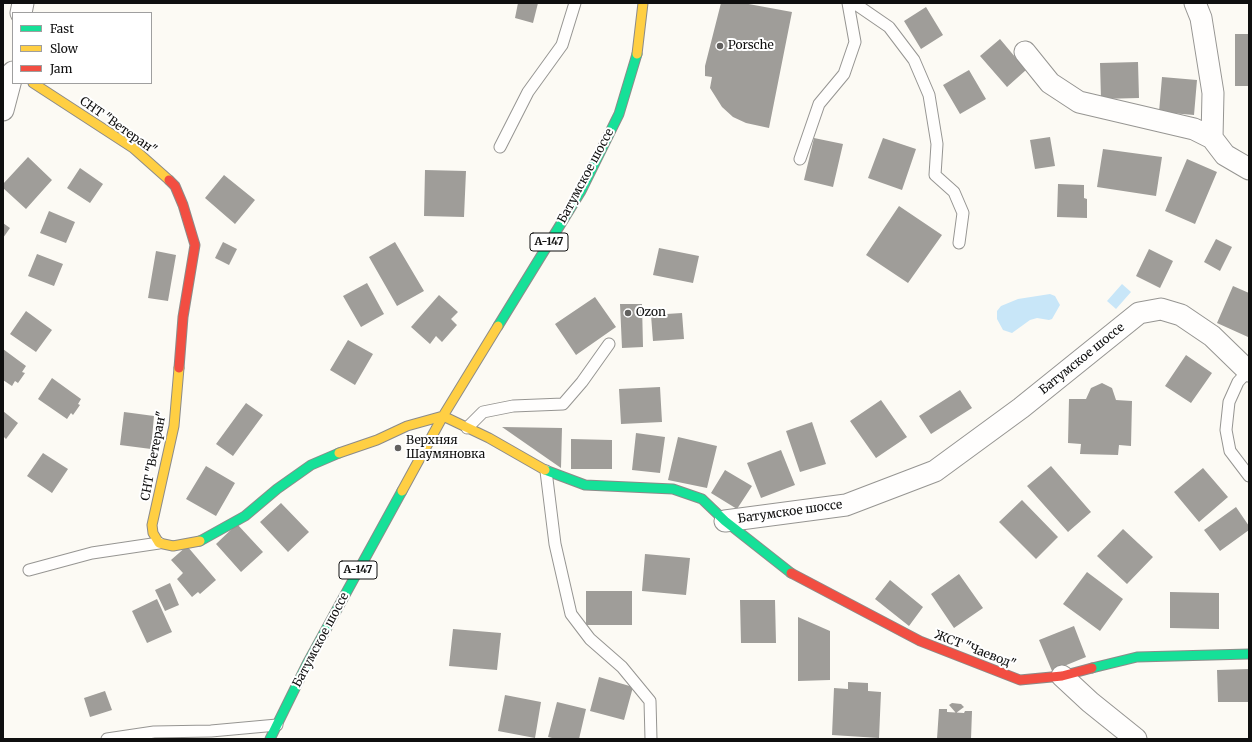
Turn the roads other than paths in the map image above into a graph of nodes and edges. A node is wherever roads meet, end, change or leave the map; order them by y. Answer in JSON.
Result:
{"nodes":[{"id":1,"x":575,"y":3,"type":"edge"},
{"id":2,"x":643,"y":3,"type":"edge"},
{"id":3,"x":848,"y":3,"type":"edge"},
{"id":4,"x":854,"y":3,"type":"edge"},
{"id":5,"x":1195,"y":3,"type":"edge"},
{"id":6,"x":1025,"y":52,"type":"dead end"},
{"id":7,"x":12,"y":76,"type":"edge"},
{"id":8,"x":35,"y":84,"type":"edge"},
{"id":9,"x":3,"y":110,"type":"edge"},
{"id":10,"x":1212,"y":138,"type":"junction"},
{"id":11,"x":500,"y":147,"type":"dead end"},
{"id":12,"x":800,"y":159,"type":"dead end"},
{"id":13,"x":1249,"y":169,"type":"edge"},
{"id":14,"x":959,"y":243,"type":"dead end"},
{"id":15,"x":609,"y":344,"type":"dead end"},
{"id":16,"x":1248,"y":371,"type":"edge"},
{"id":17,"x":443,"y":416,"type":"junction"},
{"id":18,"x":468,"y":428,"type":"junction"},
{"id":19,"x":546,"y":471,"type":"junction"},
{"id":20,"x":1249,"y":476,"type":"edge"},
{"id":21,"x":725,"y":521,"type":"junction"},
{"id":22,"x":159,"y":543,"type":"junction"},
{"id":23,"x":29,"y":570,"type":"dead end"},
{"id":24,"x":1249,"y":654,"type":"edge"},
{"id":25,"x":1062,"y":676,"type":"junction"},
{"id":26,"x":277,"y":725,"type":"junction"},
{"id":27,"x":107,"y":739,"type":"edge"},
{"id":28,"x":270,"y":739,"type":"edge"},
{"id":29,"x":651,"y":739,"type":"edge"},
{"id":30,"x":1136,"y":739,"type":"edge"}],
"edges":[{"from":1,"to":11,"type":"lane"},
{"from":2,"to":17,"type":"main road","name":"Батумское шоссе","number":"А-147"},
{"from":3,"to":12,"type":"lane"},
{"from":4,"to":14,"type":"lane"},
{"from":5,"to":10,"type":"street"},
{"from":6,"to":10,"type":"street"},
{"from":7,"to":9,"type":"street"},
{"from":8,"to":22,"type":"main road","name":"СНТ \"Ветеран\""},
{"from":10,"to":13,"type":"street"},
{"from":15,"to":18,"type":"lane"},
{"from":16,"to":20,"type":"lane"},
{"from":16,"to":21,"type":"street","name":"Батумское шоссе"},
{"from":17,"to":18,"type":"main road","name":"Батумское шоссе"},
{"from":17,"to":22,"type":"main road"},
{"from":17,"to":26,"type":"main road","name":"Батумское шоссе","number":"А-147"},
{"from":18,"to":19,"type":"main road","name":"Батумское шоссе"},
{"from":19,"to":21,"type":"main road","name":"Батумское шоссе"},
{"from":19,"to":29,"type":"lane"},
{"from":21,"to":25,"type":"main road","name":"ЖСТ \"Чаевод\""},
{"from":22,"to":23,"type":"lane"},
{"from":24,"to":25,"type":"main road","name":"ЖСТ \"Чаевод\""},
{"from":25,"to":30,"type":"street"},
{"from":26,"to":27,"type":"lane"},
{"from":26,"to":28,"type":"main road","name":"Батумское шоссе","number":"А-147"}]}
